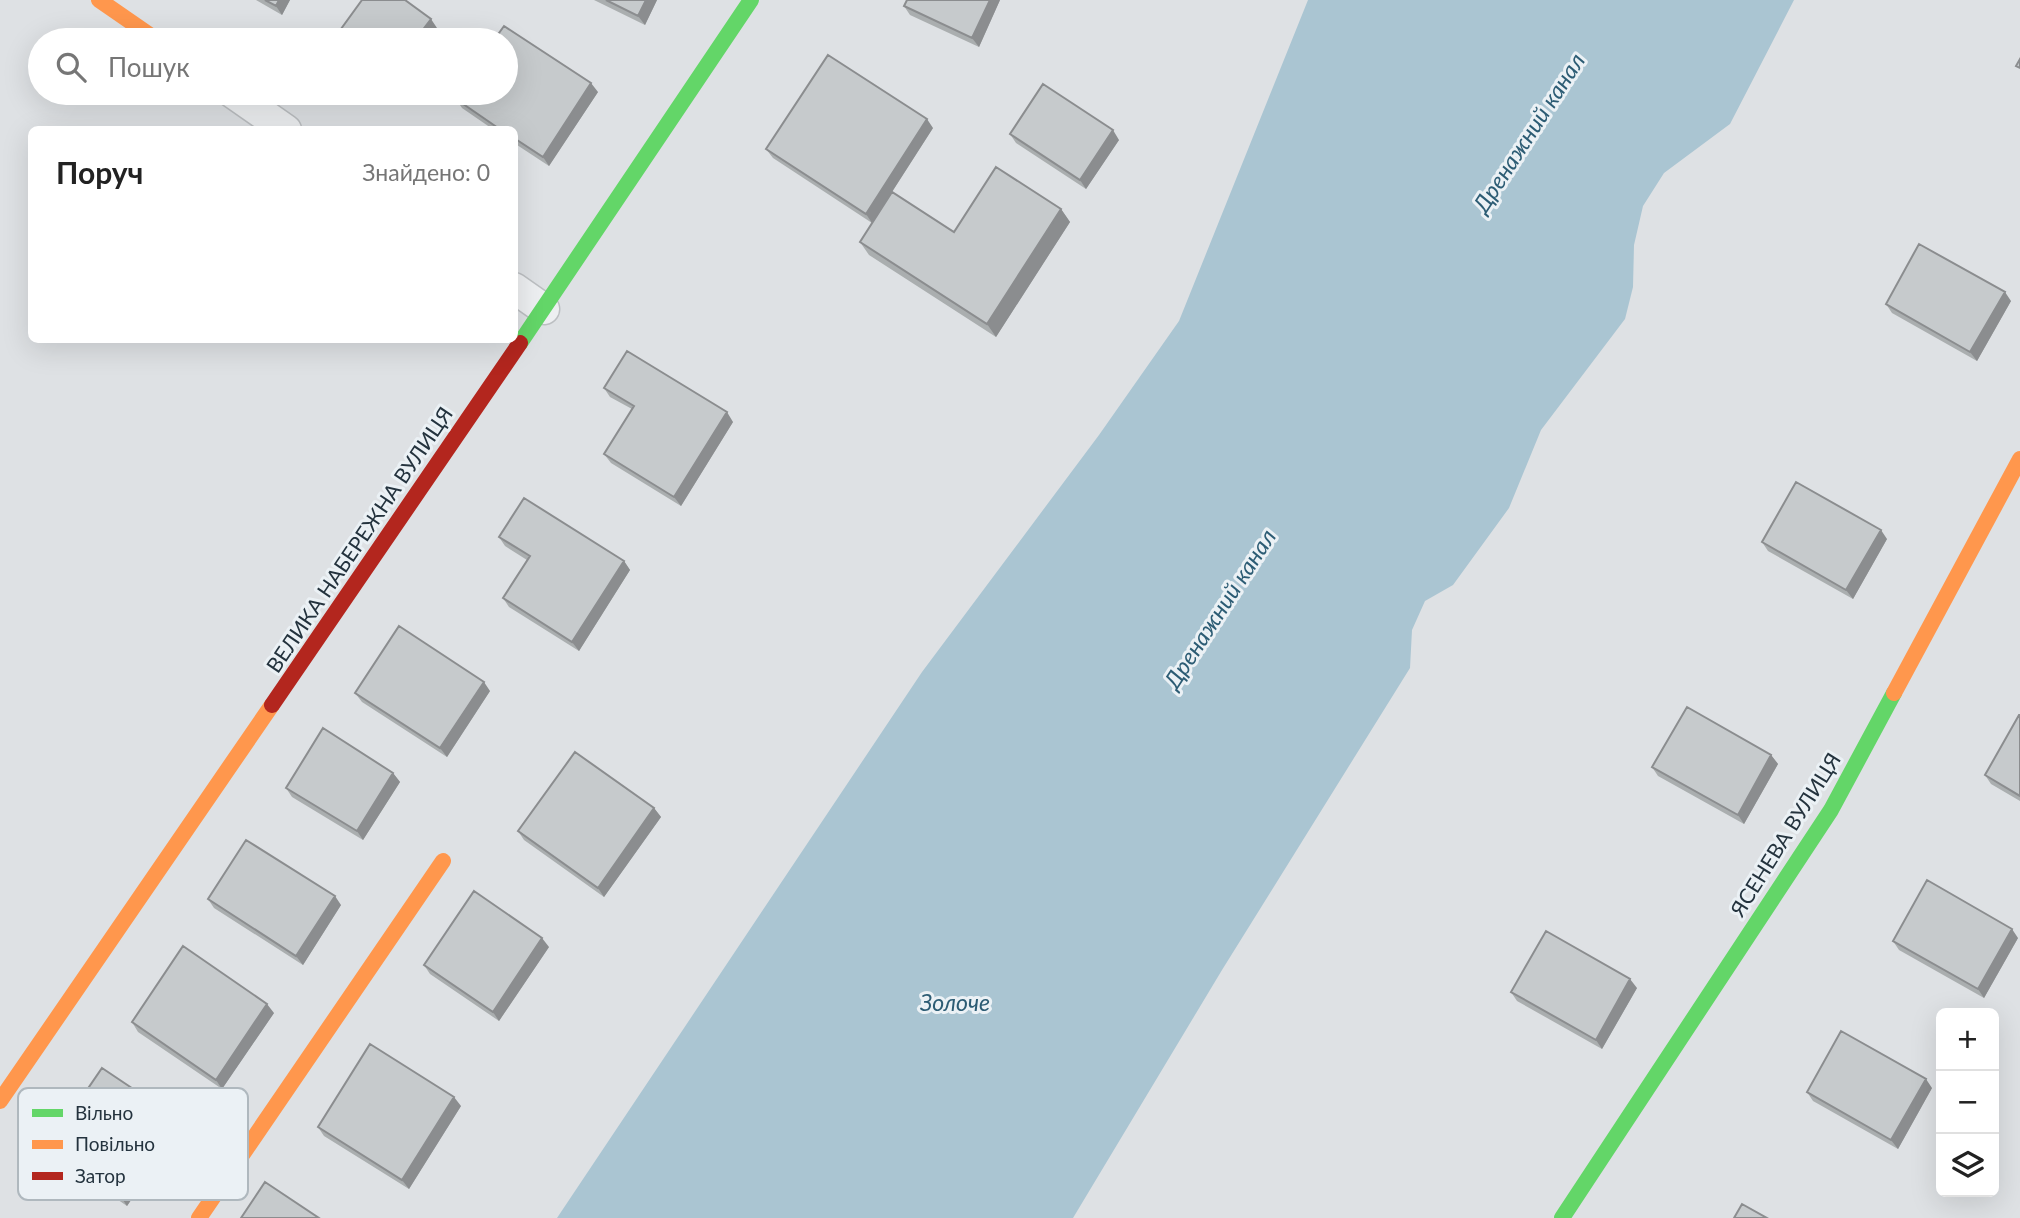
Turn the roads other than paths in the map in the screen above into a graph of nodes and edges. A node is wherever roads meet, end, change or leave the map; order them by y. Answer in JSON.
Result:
{"nodes":[{"id":1,"x":99,"y":0,"type":"edge"},
{"id":2,"x":751,"y":0,"type":"edge"},
{"id":3,"x":140,"y":28,"type":"edge"},
{"id":4,"x":250,"y":105,"type":"edge"},
{"id":5,"x":280,"y":126,"type":"edge"},
{"id":6,"x":518,"y":291,"type":"edge"},
{"id":7,"x":544,"y":309,"type":"junction"},
{"id":8,"x":2020,"y":458,"type":"edge"},
{"id":9,"x":443,"y":861,"type":"dead end"},
{"id":10,"x":0,"y":1101,"type":"edge"},
{"id":11,"x":248,"y":1146,"type":"edge"},
{"id":12,"x":211,"y":1200,"type":"edge"},
{"id":13,"x":199,"y":1218,"type":"edge"},
{"id":14,"x":1562,"y":1218,"type":"edge"}],
"edges":[{"from":1,"to":3,"type":"street"},
{"from":2,"to":7,"type":"street","name":"ВЕЛИКА НАБЕРЕЖНА ВУЛИЦЯ"},
{"from":4,"to":5,"type":"street"},
{"from":6,"to":7,"type":"street"},
{"from":7,"to":10,"type":"street","name":"ВЕЛИКА НАБЕРЕЖНА ВУЛИЦЯ"},
{"from":8,"to":14,"type":"street","name":"ЯСЕНЕВА ВУЛИЦЯ"},
{"from":9,"to":11,"type":"street"},
{"from":12,"to":13,"type":"street"}]}
